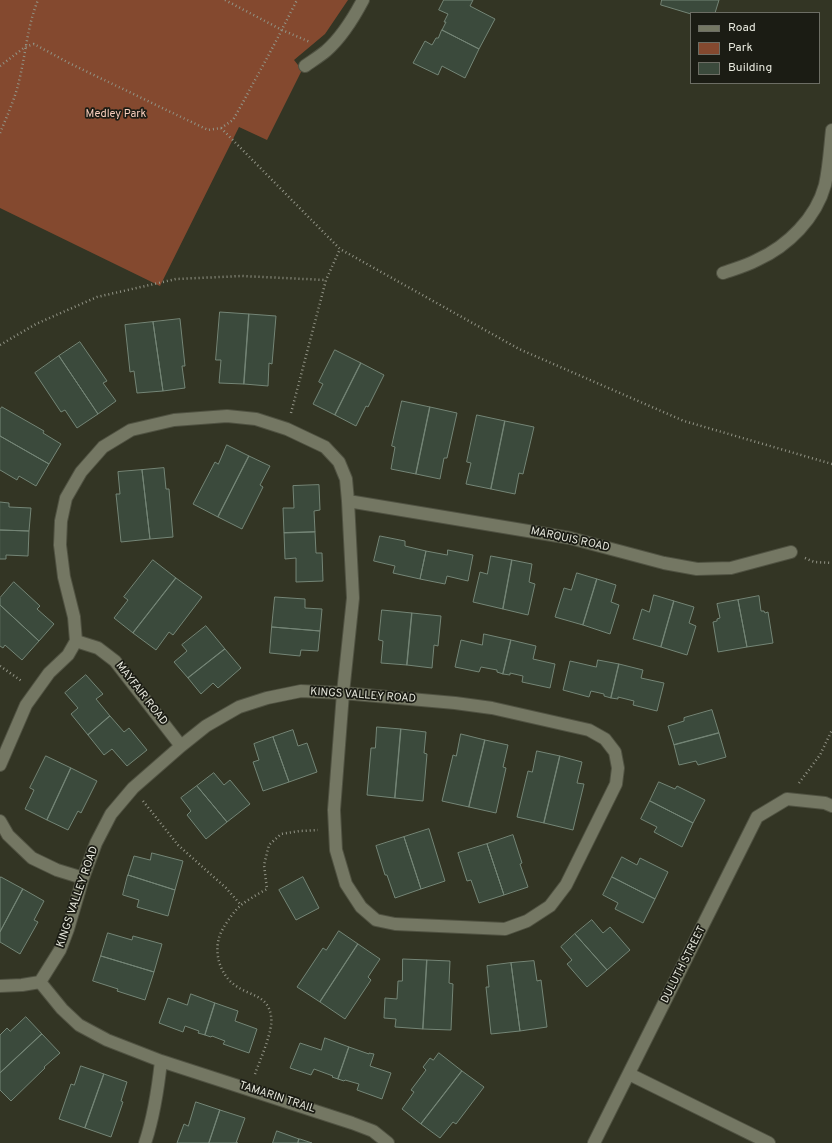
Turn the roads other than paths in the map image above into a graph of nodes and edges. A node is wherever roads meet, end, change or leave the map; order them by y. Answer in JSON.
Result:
{"nodes":[{"id":1,"x":363,"y":0,"type":"edge"},
{"id":2,"x":306,"y":66,"type":"dead end"},
{"id":3,"x":832,"y":130,"type":"edge"},
{"id":4,"x":723,"y":273,"type":"dead end"},
{"id":5,"x":348,"y":501,"type":"junction"},
{"id":6,"x":790,"y":552,"type":"road end"},
{"id":7,"x":76,"y":640,"type":"junction"},
{"id":8,"x":343,"y":693,"type":"junction"},
{"id":9,"x":181,"y":746,"type":"junction"},
{"id":10,"x":0,"y":764,"type":"edge"},
{"id":11,"x":832,"y":806,"type":"edge"},
{"id":12,"x":0,"y":821,"type":"edge"},
{"id":13,"x":83,"y":878,"type":"junction"},
{"id":14,"x":40,"y":982,"type":"junction"},
{"id":15,"x":0,"y":986,"type":"edge"},
{"id":16,"x":161,"y":1061,"type":"junction"},
{"id":17,"x":629,"y":1074,"type":"junction"},
{"id":18,"x":145,"y":1143,"type":"edge"},
{"id":19,"x":388,"y":1143,"type":"edge"},
{"id":20,"x":594,"y":1143,"type":"edge"},
{"id":21,"x":769,"y":1143,"type":"edge"}],
"edges":[{"from":1,"to":2,"type":"street"},
{"from":3,"to":4,"type":"street"},
{"from":5,"to":6,"type":"street","name":"MARQUIS ROAD"},
{"from":5,"to":7,"type":"street","name":"KINGS VALLEY ROAD"},
{"from":5,"to":8,"type":"street","name":"KINGS VALLEY ROAD"},
{"from":7,"to":9,"type":"street","name":"MAYFAIR ROAD"},
{"from":7,"to":10,"type":"street"},
{"from":8,"to":8,"type":"street","name":"KINGS VALLEY ROAD"},
{"from":8,"to":9,"type":"street","name":"KINGS VALLEY ROAD"},
{"from":9,"to":13,"type":"street","name":"KINGS VALLEY ROAD"},
{"from":11,"to":17,"type":"street","name":"DULUTH STREET"},
{"from":12,"to":13,"type":"street"},
{"from":13,"to":14,"type":"street","name":"KINGS VALLEY ROAD"},
{"from":14,"to":15,"type":"street"},
{"from":14,"to":16,"type":"street","name":"TAMARIN TRAIL"},
{"from":16,"to":18,"type":"street"},
{"from":16,"to":19,"type":"street","name":"TAMARIN TRAIL"},
{"from":17,"to":20,"type":"street","name":"DULUTH STREET"},
{"from":17,"to":21,"type":"street"}]}
